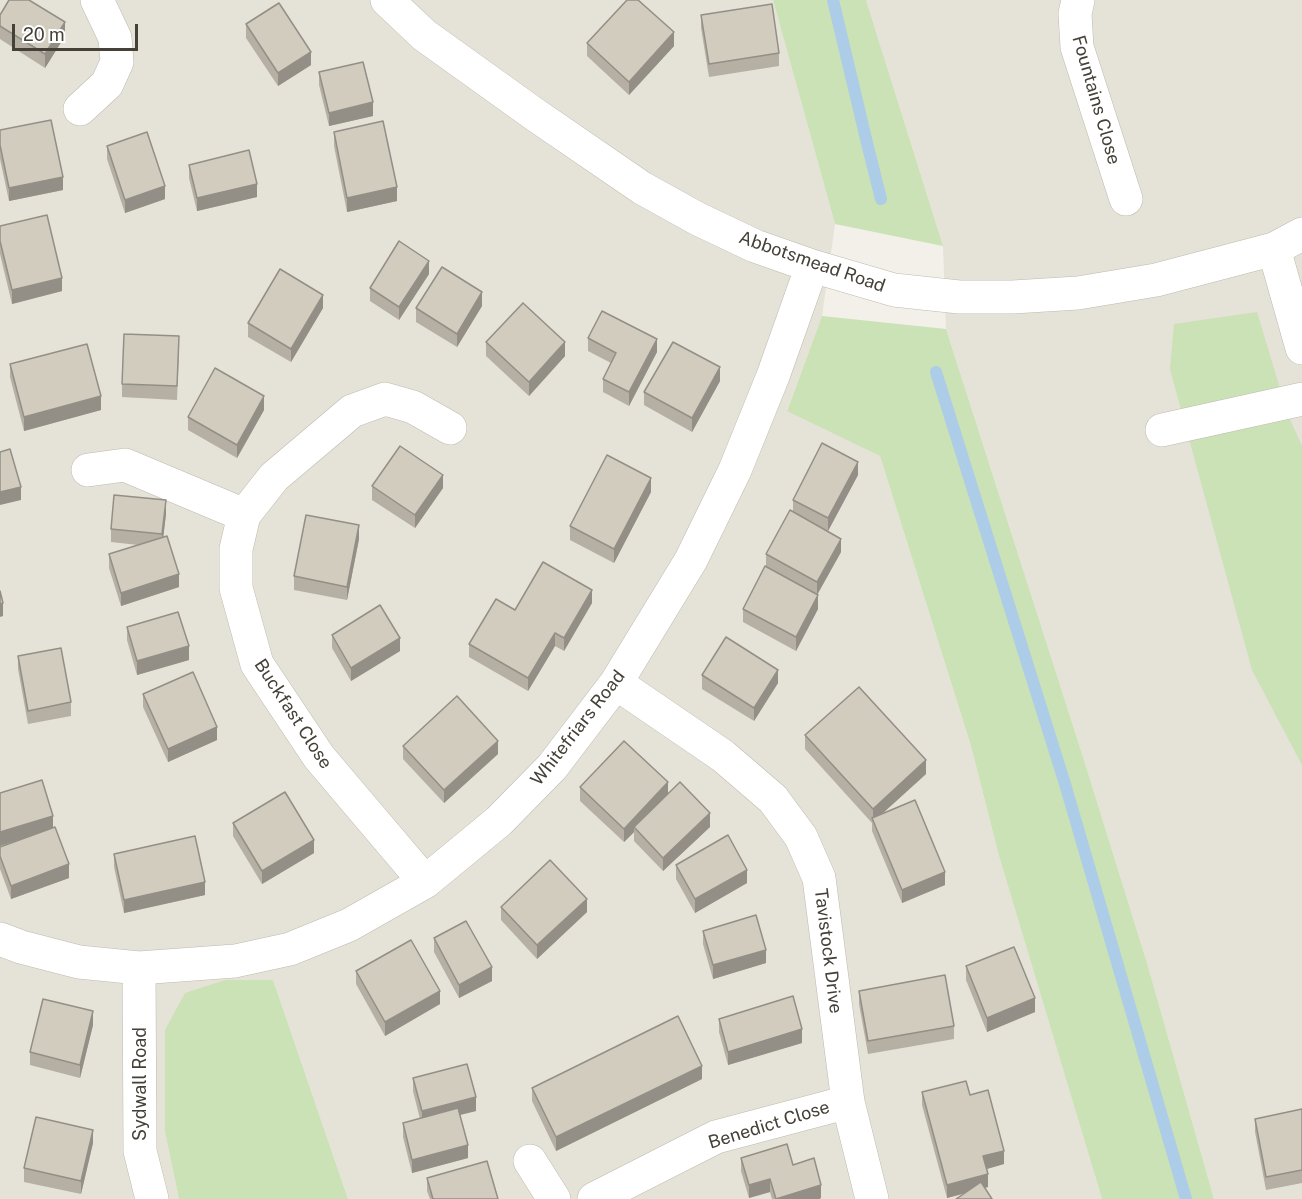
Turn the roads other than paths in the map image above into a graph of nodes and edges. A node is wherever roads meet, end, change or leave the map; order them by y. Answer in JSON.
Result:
{"nodes":[{"id":1,"x":97,"y":0,"type":"edge"},
{"id":2,"x":387,"y":0,"type":"edge"},
{"id":3,"x":1078,"y":0,"type":"edge"},
{"id":4,"x":80,"y":109,"type":"dead end"},
{"id":5,"x":1126,"y":199,"type":"dead end"},
{"id":6,"x":1288,"y":241,"type":"edge"},
{"id":7,"x":812,"y":266,"type":"junction"},
{"id":8,"x":1302,"y":348,"type":"edge"},
{"id":9,"x":1302,"y":399,"type":"edge"},
{"id":10,"x":450,"y":428,"type":"dead end"},
{"id":11,"x":1162,"y":430,"type":"dead end"},
{"id":12,"x":88,"y":470,"type":"dead end"},
{"id":13,"x":244,"y":515,"type":"junction"},
{"id":14,"x":616,"y":683,"type":"junction"},
{"id":15,"x":425,"y":882,"type":"junction"},
{"id":16,"x":0,"y":939,"type":"edge"},
{"id":17,"x":139,"y":968,"type":"junction"},
{"id":18,"x":848,"y":1102,"type":"junction"},
{"id":19,"x":530,"y":1161,"type":"dead end"},
{"id":20,"x":152,"y":1199,"type":"edge"},
{"id":21,"x":554,"y":1199,"type":"edge"},
{"id":22,"x":594,"y":1199,"type":"edge"},
{"id":23,"x":872,"y":1199,"type":"edge"}],
"edges":[{"from":1,"to":4,"type":"street"},
{"from":2,"to":7,"type":"street","name":"Abbotsmead Road"},
{"from":3,"to":5,"type":"street","name":"Fountains Close"},
{"from":6,"to":7,"type":"street","name":"Abbotsmead Road"},
{"from":6,"to":8,"type":"street"},
{"from":7,"to":14,"type":"street","name":"Whitefriars Road"},
{"from":9,"to":11,"type":"street"},
{"from":10,"to":13,"type":"street","name":"Buckfast Close"},
{"from":12,"to":13,"type":"street"},
{"from":13,"to":15,"type":"street","name":"Buckfast Close"},
{"from":14,"to":15,"type":"street","name":"Whitefriars Road"},
{"from":14,"to":18,"type":"street","name":"Tavistock Drive"},
{"from":15,"to":17,"type":"street","name":"Whitefriars Road"},
{"from":16,"to":17,"type":"street","name":"Whitefriars Road"},
{"from":17,"to":20,"type":"street","name":"Sydwall Road"},
{"from":18,"to":22,"type":"street","name":"Benedict Close"},
{"from":18,"to":23,"type":"street","name":"Tavistock Drive"},
{"from":19,"to":21,"type":"street"}]}
